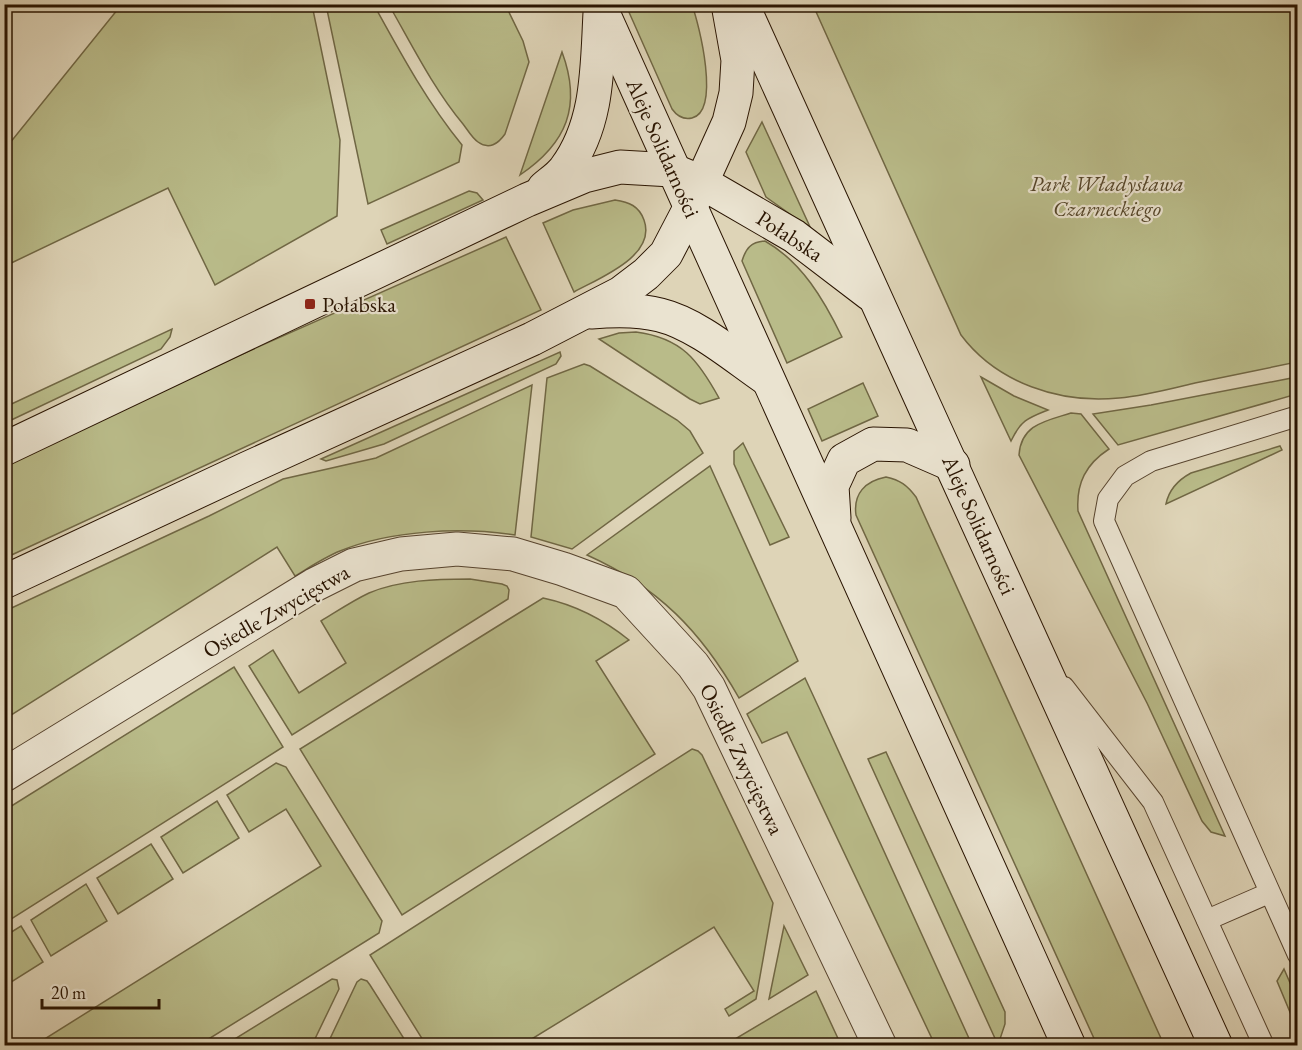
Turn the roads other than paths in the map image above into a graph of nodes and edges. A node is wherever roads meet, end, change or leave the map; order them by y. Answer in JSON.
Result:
{"nodes":[{"id":1,"x":728,"y":4,"type":"edge"},
{"id":2,"x":742,"y":4,"type":"edge"},
{"id":3,"x":600,"y":6,"type":"edge"},
{"id":4,"x":688,"y":187,"type":"junction"},
{"id":5,"x":531,"y":198,"type":"junction"},
{"id":6,"x":874,"y":297,"type":"junction"},
{"id":7,"x":583,"y":313,"type":"junction"},
{"id":8,"x":767,"y":379,"type":"junction"},
{"id":9,"x":1298,"y":416,"type":"edge"},
{"id":10,"x":4,"y":449,"type":"edge"},
{"id":11,"x":952,"y":465,"type":"junction"},
{"id":12,"x":835,"y":528,"type":"junction"},
{"id":13,"x":4,"y":582,"type":"edge"},
{"id":14,"x":1036,"y":651,"type":"junction"},
{"id":15,"x":4,"y":775,"type":"edge"},
{"id":16,"x":1269,"y":893,"type":"junction"},
{"id":17,"x":1207,"y":920,"type":"junction"},
{"id":18,"x":1298,"y":955,"type":"edge"},
{"id":19,"x":880,"y":1046,"type":"edge"},
{"id":20,"x":1069,"y":1046,"type":"edge"},
{"id":21,"x":1216,"y":1046,"type":"edge"},
{"id":22,"x":1264,"y":1046,"type":"edge"}],
"edges":[{"from":1,"to":4,"type":"street"},
{"from":2,"to":6,"type":"street","name":"Aleje Solidarności"},
{"from":3,"to":4,"type":"street","name":"Aleje Solidarności"},
{"from":3,"to":5,"type":"street"},
{"from":4,"to":5,"type":"street","name":"Połabska"},
{"from":4,"to":6,"type":"street","name":"Połabska"},
{"from":4,"to":7,"type":"street"},
{"from":4,"to":8,"type":"street","name":"Aleje Solidarności"},
{"from":5,"to":10,"type":"street","name":"Połabska"},
{"from":6,"to":11,"type":"street","name":"Aleje Solidarności"},
{"from":7,"to":8,"type":"street"},
{"from":7,"to":13,"type":"street"},
{"from":8,"to":12,"type":"street","name":"Aleje Solidarności"},
{"from":9,"to":16,"type":"lane"},
{"from":11,"to":12,"type":"street"},
{"from":11,"to":14,"type":"street","name":"Aleje Solidarności"},
{"from":12,"to":20,"type":"street","name":"Aleje Solidarności"},
{"from":14,"to":17,"type":"lane"},
{"from":14,"to":21,"type":"street","name":"Aleje Solidarności"},
{"from":15,"to":19,"type":"street","name":"Osiedle Zwycięstwa"},
{"from":16,"to":17,"type":"lane"},
{"from":16,"to":18,"type":"lane"},
{"from":17,"to":22,"type":"lane"}]}
